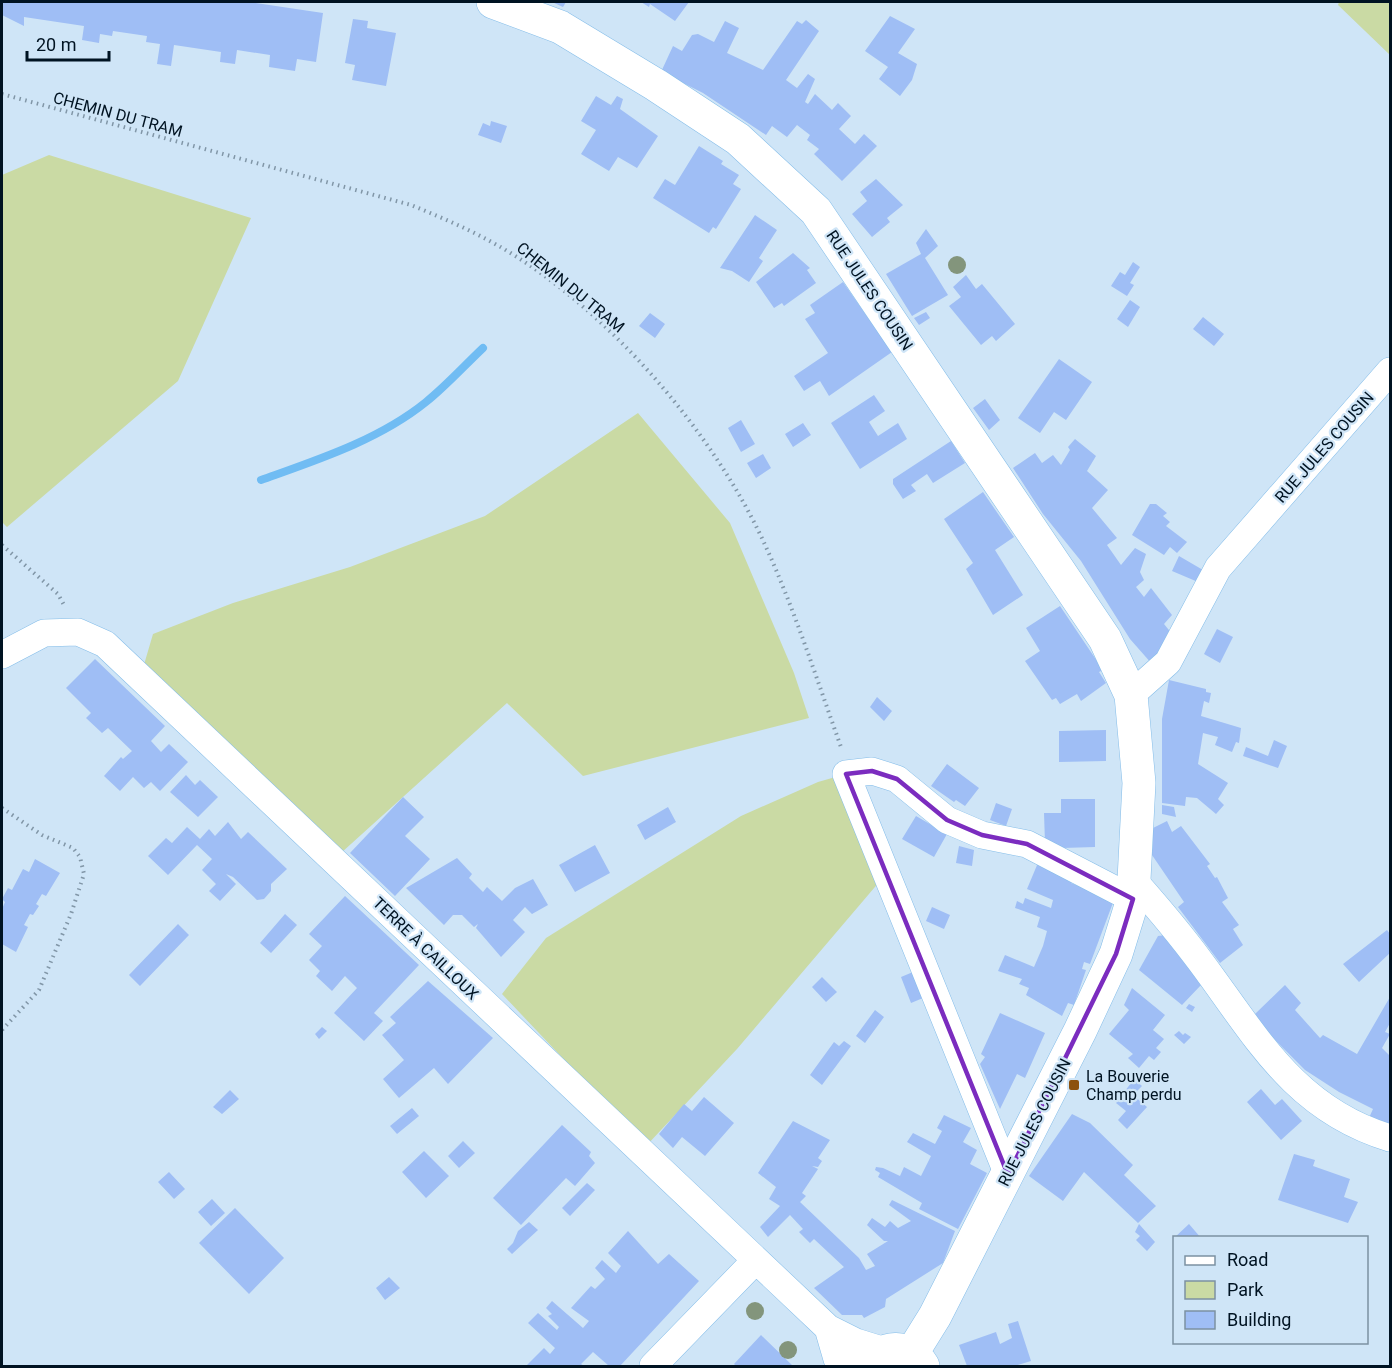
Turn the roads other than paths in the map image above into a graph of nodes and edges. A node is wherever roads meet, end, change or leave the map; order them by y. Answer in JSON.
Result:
{"nodes":[{"id":1,"x":493,"y":2,"type":"edge"},
{"id":2,"x":1390,"y":371,"type":"edge"},
{"id":3,"x":2,"y":655,"type":"edge"},
{"id":4,"x":1131,"y":695,"type":"junction"},
{"id":5,"x":1135,"y":891,"type":"junction"},
{"id":6,"x":1390,"y":1138,"type":"edge"},
{"id":7,"x":1008,"y":1175,"type":"junction"},
{"id":8,"x":755,"y":1261,"type":"junction"},
{"id":9,"x":828,"y":1328,"type":"junction"},
{"id":10,"x":897,"y":1359,"type":"edge"},
{"id":11,"x":653,"y":1366,"type":"edge"},
{"id":12,"x":848,"y":1366,"type":"edge"}],
"edges":[{"from":1,"to":4,"type":"street","name":"RUE JULES COUSIN"},
{"from":2,"to":4,"type":"street","name":"RUE JULES COUSIN"},
{"from":3,"to":8,"type":"street","name":"TERRE À CAILLOUX"},
{"from":4,"to":5,"type":"street","name":"RUE JULES COUSIN"},
{"from":5,"to":6,"type":"street"},
{"from":5,"to":7,"type":"street","name":"RUE JULES COUSIN"},
{"from":5,"to":7,"type":"street"},
{"from":7,"to":10,"type":"street","name":"RUE JULES COUSIN"},
{"from":8,"to":9,"type":"street","name":"TERRE À CAILLOUX"},
{"from":8,"to":11,"type":"street"},
{"from":9,"to":10,"type":"street","name":"TERRE À CAILLOUX"},
{"from":9,"to":12,"type":"street"}]}
